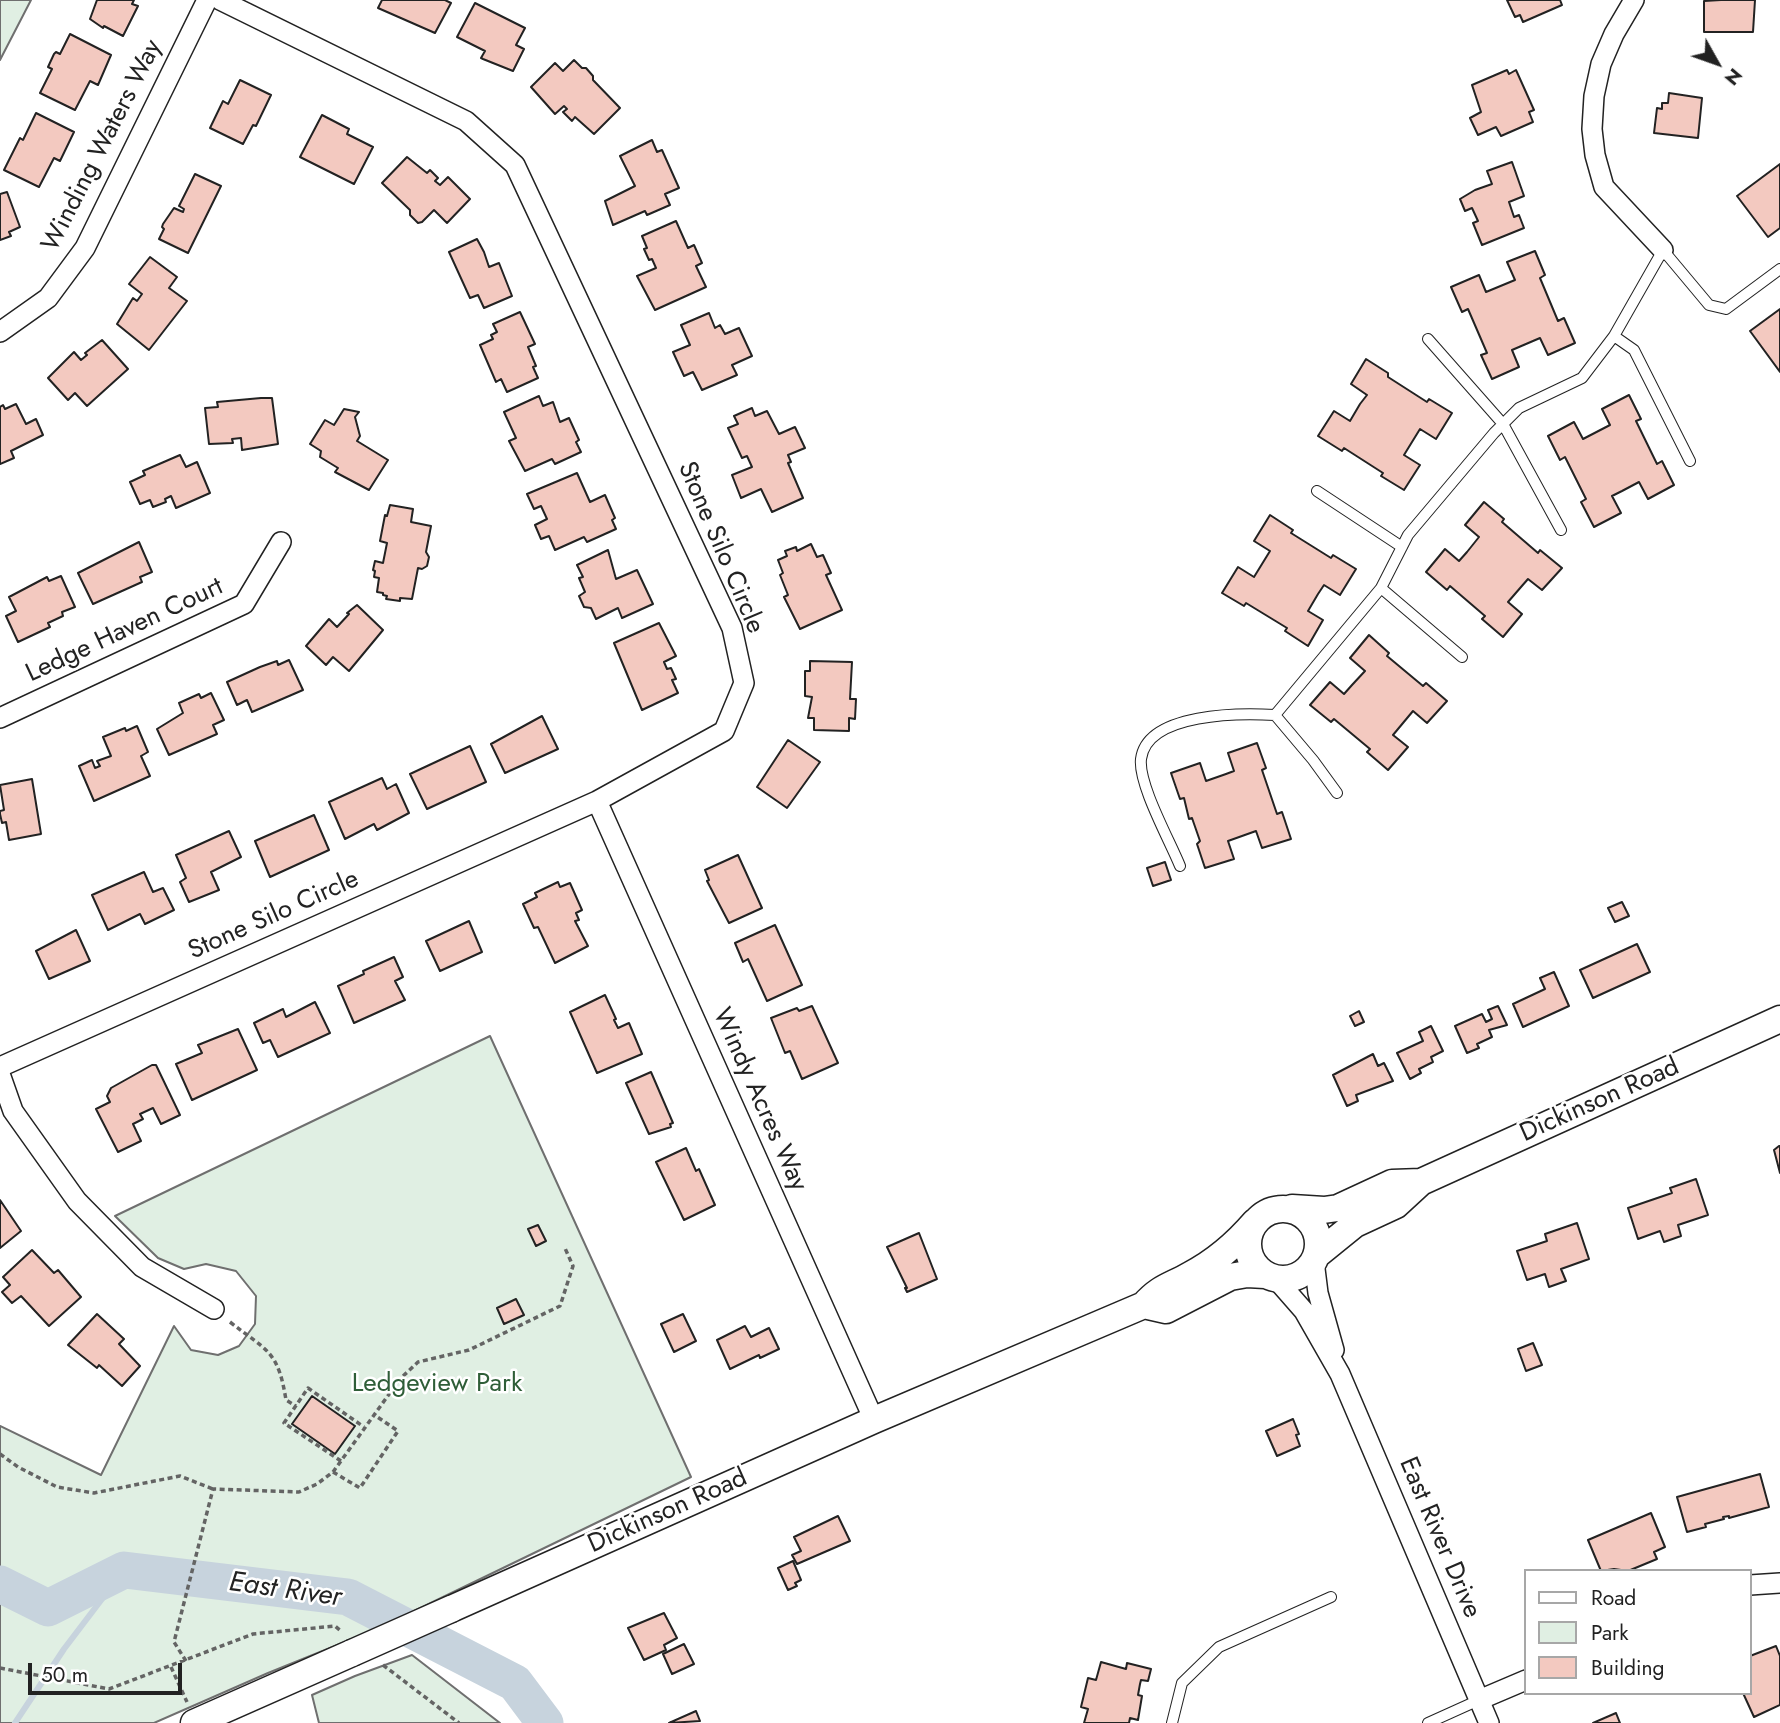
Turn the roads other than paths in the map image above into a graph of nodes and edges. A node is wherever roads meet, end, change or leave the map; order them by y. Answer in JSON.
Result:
{"nodes":[{"id":1,"x":207,"y":0,"type":"edge"},
{"id":2,"x":220,"y":0,"type":"edge"},
{"id":3,"x":1634,"y":0,"type":"edge"},
{"id":4,"x":1663,"y":250,"type":"junction"},
{"id":5,"x":1780,"y":269,"type":"edge"},
{"id":6,"x":0,"y":332,"type":"edge"},
{"id":7,"x":1614,"y":336,"type":"junction"},
{"id":8,"x":1428,"y":339,"type":"dead end"},
{"id":9,"x":1503,"y":424,"type":"junction"},
{"id":10,"x":1690,"y":461,"type":"dead end"},
{"id":11,"x":1317,"y":491,"type":"dead end"},
{"id":12,"x":1561,"y":530,"type":"dead end"},
{"id":13,"x":281,"y":542,"type":"dead end"},
{"id":14,"x":1402,"y":547,"type":"junction"},
{"id":15,"x":1381,"y":588,"type":"junction"},
{"id":16,"x":1462,"y":657,"type":"dead end"},
{"id":17,"x":1275,"y":715,"type":"junction"},
{"id":18,"x":0,"y":718,"type":"edge"},
{"id":19,"x":1337,"y":793,"type":"dead end"},
{"id":20,"x":597,"y":801,"type":"junction"},
{"id":21,"x":1180,"y":866,"type":"dead end"},
{"id":22,"x":1780,"y":1019,"type":"edge"},
{"id":23,"x":0,"y":1067,"type":"edge"},
{"id":24,"x":0,"y":1074,"type":"edge"},
{"id":25,"x":1421,"y":1182,"type":"junction"},
{"id":26,"x":1287,"y":1208,"type":"junction"},
{"id":27,"x":1255,"y":1223,"type":"junction"},
{"id":28,"x":1316,"y":1258,"type":"junction"},
{"id":29,"x":1271,"y":1277,"type":"junction"},
{"id":30,"x":1144,"y":1305,"type":"junction"},
{"id":31,"x":214,"y":1310,"type":"road end"},
{"id":32,"x":1340,"y":1374,"type":"junction"},
{"id":33,"x":874,"y":1420,"type":"junction"},
{"id":34,"x":1780,"y":1583,"type":"edge"},
{"id":35,"x":1752,"y":1585,"type":"edge"},
{"id":36,"x":1331,"y":1597,"type":"dead end"},
{"id":37,"x":1524,"y":1680,"type":"edge"},
{"id":38,"x":1479,"y":1700,"type":"junction"},
{"id":39,"x":191,"y":1712,"type":"edge"},
{"id":40,"x":1172,"y":1723,"type":"edge"},
{"id":41,"x":1428,"y":1723,"type":"edge"},
{"id":42,"x":1489,"y":1723,"type":"edge"}],
"edges":[{"from":1,"to":6,"type":"street","name":"Winding Waters Way"},
{"from":2,"to":20,"type":"street","name":"Stone Silo Circle"},
{"from":3,"to":4,"type":"street"},
{"from":4,"to":5,"type":"lane"},
{"from":4,"to":7,"type":"lane"},
{"from":7,"to":9,"type":"lane"},
{"from":7,"to":10,"type":"lane"},
{"from":8,"to":9,"type":"lane"},
{"from":9,"to":12,"type":"lane"},
{"from":9,"to":14,"type":"lane"},
{"from":11,"to":14,"type":"lane"},
{"from":13,"to":18,"type":"street","name":"Ledge Haven Court"},
{"from":14,"to":15,"type":"lane"},
{"from":15,"to":16,"type":"lane"},
{"from":15,"to":17,"type":"lane"},
{"from":17,"to":19,"type":"lane"},
{"from":17,"to":21,"type":"lane"},
{"from":20,"to":23,"type":"street","name":"Stone Silo Circle"},
{"from":20,"to":33,"type":"street","name":"Windy Acres Way"},
{"from":22,"to":25,"type":"street","name":"Dickinson Road"},
{"from":24,"to":31,"type":"street"},
{"from":25,"to":26,"type":"street","name":"Dickinson Road"},
{"from":25,"to":28,"type":"street","name":"Dickinson Road"},
{"from":26,"to":27,"type":"street"},
{"from":26,"to":28,"type":"street"},
{"from":27,"to":29,"type":"street"},
{"from":27,"to":30,"type":"street","name":"Dickinson Road"},
{"from":28,"to":29,"type":"street"},
{"from":28,"to":32,"type":"street","name":"East River Drive"},
{"from":29,"to":30,"type":"street","name":"Dickinson Road"},
{"from":29,"to":32,"type":"street","name":"East River Drive"},
{"from":30,"to":33,"type":"street","name":"Dickinson Road"},
{"from":32,"to":38,"type":"street","name":"East River Drive"},
{"from":33,"to":39,"type":"street","name":"Dickinson Road","bridge":true},
{"from":34,"to":35,"type":"street"},
{"from":36,"to":40,"type":"lane"},
{"from":37,"to":38,"type":"street"},
{"from":38,"to":41,"type":"lane"},
{"from":38,"to":42,"type":"street","name":"East River Drive"}]}
